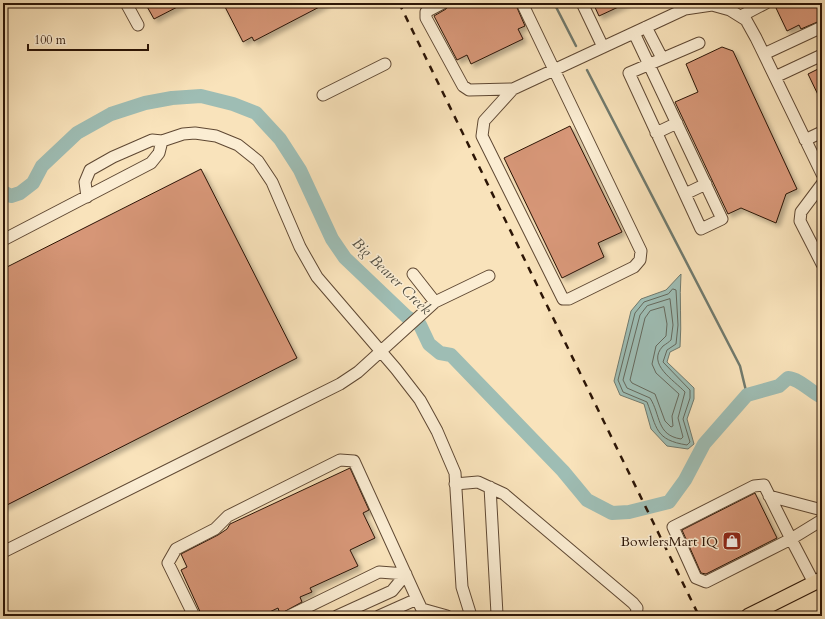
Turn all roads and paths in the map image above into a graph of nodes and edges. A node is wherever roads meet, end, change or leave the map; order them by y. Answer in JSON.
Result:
{"nodes":[{"id":1,"x":126,"y":3,"type":"edge"},
{"id":2,"x":443,"y":3,"type":"edge"},
{"id":3,"x":522,"y":3,"type":"edge"},
{"id":4,"x":582,"y":3,"type":"edge"},
{"id":5,"x":766,"y":3,"type":"edge"},
{"id":6,"x":721,"y":5,"type":"edge"},
{"id":7,"x":688,"y":6,"type":"edge"},
{"id":8,"x":738,"y":11,"type":"edge"},
{"id":9,"x":138,"y":25,"type":"dead end"},
{"id":10,"x":646,"y":27,"type":"junction"},
{"id":11,"x":822,"y":27,"type":"edge"},
{"id":12,"x":634,"y":33,"type":"junction"},
{"id":13,"x":699,"y":43,"type":"dead end"},
{"id":14,"x":603,"y":47,"type":"junction"},
{"id":15,"x":764,"y":54,"type":"junction"},
{"id":16,"x":822,"y":55,"type":"edge"},
{"id":17,"x":662,"y":58,"type":"junction"},
{"id":18,"x":385,"y":64,"type":"dead end"},
{"id":19,"x":649,"y":64,"type":"junction"},
{"id":20,"x":554,"y":70,"type":"junction"},
{"id":21,"x":775,"y":77,"type":"junction"},
{"id":22,"x":513,"y":89,"type":"junction"},
{"id":23,"x":324,"y":95,"type":"dead end"},
{"id":24,"x":677,"y":123,"type":"junction"},
{"id":25,"x":822,"y":132,"type":"edge"},
{"id":26,"x":656,"y":133,"type":"junction"},
{"id":27,"x":806,"y":140,"type":"junction"},
{"id":28,"x":162,"y":141,"type":"junction"},
{"id":29,"x":822,"y":174,"type":"edge"},
{"id":30,"x":706,"y":184,"type":"junction"},
{"id":31,"x":822,"y":184,"type":"edge"},
{"id":32,"x":685,"y":194,"type":"junction"},
{"id":33,"x":87,"y":197,"type":"junction"},
{"id":34,"x":3,"y":240,"type":"edge"},
{"id":35,"x":822,"y":264,"type":"edge"},
{"id":36,"x":413,"y":274,"type":"dead end"},
{"id":37,"x":489,"y":276,"type":"dead end"},
{"id":38,"x":435,"y":302,"type":"junction"},
{"id":39,"x":379,"y":351,"type":"junction"},
{"id":40,"x":455,"y":484,"type":"junction"},
{"id":41,"x":490,"y":488,"type":"junction"},
{"id":42,"x":769,"y":496,"type":"junction"},
{"id":43,"x":822,"y":510,"type":"edge"},
{"id":44,"x":822,"y":520,"type":"edge"},
{"id":45,"x":791,"y":539,"type":"junction"},
{"id":46,"x":3,"y":552,"type":"edge"},
{"id":47,"x":406,"y":574,"type":"junction"},
{"id":48,"x":818,"y":581,"type":"edge"},
{"id":49,"x":421,"y":608,"type":"edge"},
{"id":50,"x":398,"y":612,"type":"edge"},
{"id":51,"x":194,"y":616,"type":"edge"},
{"id":52,"x":289,"y":616,"type":"edge"},
{"id":53,"x":337,"y":616,"type":"edge"},
{"id":54,"x":379,"y":616,"type":"edge"},
{"id":55,"x":447,"y":616,"type":"edge"},
{"id":56,"x":472,"y":616,"type":"edge"},
{"id":57,"x":499,"y":616,"type":"edge"},
{"id":58,"x":636,"y":616,"type":"edge"},
{"id":59,"x":748,"y":616,"type":"edge"}],
"edges":[{"from":1,"to":9,"type":"street"},
{"from":2,"to":22,"type":"street"},
{"from":3,"to":20,"type":"street"},
{"from":4,"to":14,"type":"street"},
{"from":5,"to":8,"type":"street"},
{"from":6,"to":7,"type":"street"},
{"from":6,"to":8,"type":"street"},
{"from":7,"to":10,"type":"street"},
{"from":8,"to":15,"type":"street"},
{"from":10,"to":12,"type":"street"},
{"from":10,"to":17,"type":"street"},
{"from":11,"to":15,"type":"street"},
{"from":12,"to":14,"type":"street"},
{"from":12,"to":19,"type":"street"},
{"from":13,"to":17,"type":"street"},
{"from":14,"to":20,"type":"street"},
{"from":15,"to":21,"type":"street"},
{"from":16,"to":21,"type":"street"},
{"from":17,"to":19,"type":"street"},
{"from":18,"to":23,"type":"street"},
{"from":19,"to":24,"type":"street"},
{"from":19,"to":26,"type":"street"},
{"from":20,"to":22,"type":"street"},
{"from":20,"to":22,"type":"street"},
{"from":21,"to":27,"type":"street"},
{"from":24,"to":26,"type":"street"},
{"from":24,"to":30,"type":"street"},
{"from":25,"to":27,"type":"street"},
{"from":26,"to":32,"type":"street"},
{"from":27,"to":29,"type":"street"},
{"from":28,"to":33,"type":"street"},
{"from":28,"to":33,"type":"street"},
{"from":28,"to":39,"type":"street"},
{"from":30,"to":32,"type":"street"},
{"from":30,"to":32,"type":"street"},
{"from":31,"to":35,"type":"street"},
{"from":33,"to":34,"type":"street"},
{"from":36,"to":38,"type":"street"},
{"from":37,"to":38,"type":"street"},
{"from":38,"to":39,"type":"street"},
{"from":39,"to":40,"type":"street"},
{"from":39,"to":46,"type":"street"},
{"from":40,"to":41,"type":"street"},
{"from":40,"to":56,"type":"street"},
{"from":41,"to":57,"type":"street"},
{"from":41,"to":58,"type":"street"},
{"from":42,"to":43,"type":"street"},
{"from":42,"to":45,"type":"street"},
{"from":42,"to":45,"type":"street"},
{"from":44,"to":45,"type":"street"},
{"from":45,"to":48,"type":"street"},
{"from":47,"to":49,"type":"street"},
{"from":47,"to":51,"type":"street"},
{"from":47,"to":52,"type":"street"},
{"from":47,"to":53,"type":"street"},
{"from":48,"to":59,"type":"main road"},
{"from":49,"to":50,"type":"street"},
{"from":49,"to":55,"type":"street"},
{"from":50,"to":54,"type":"street"}]}
